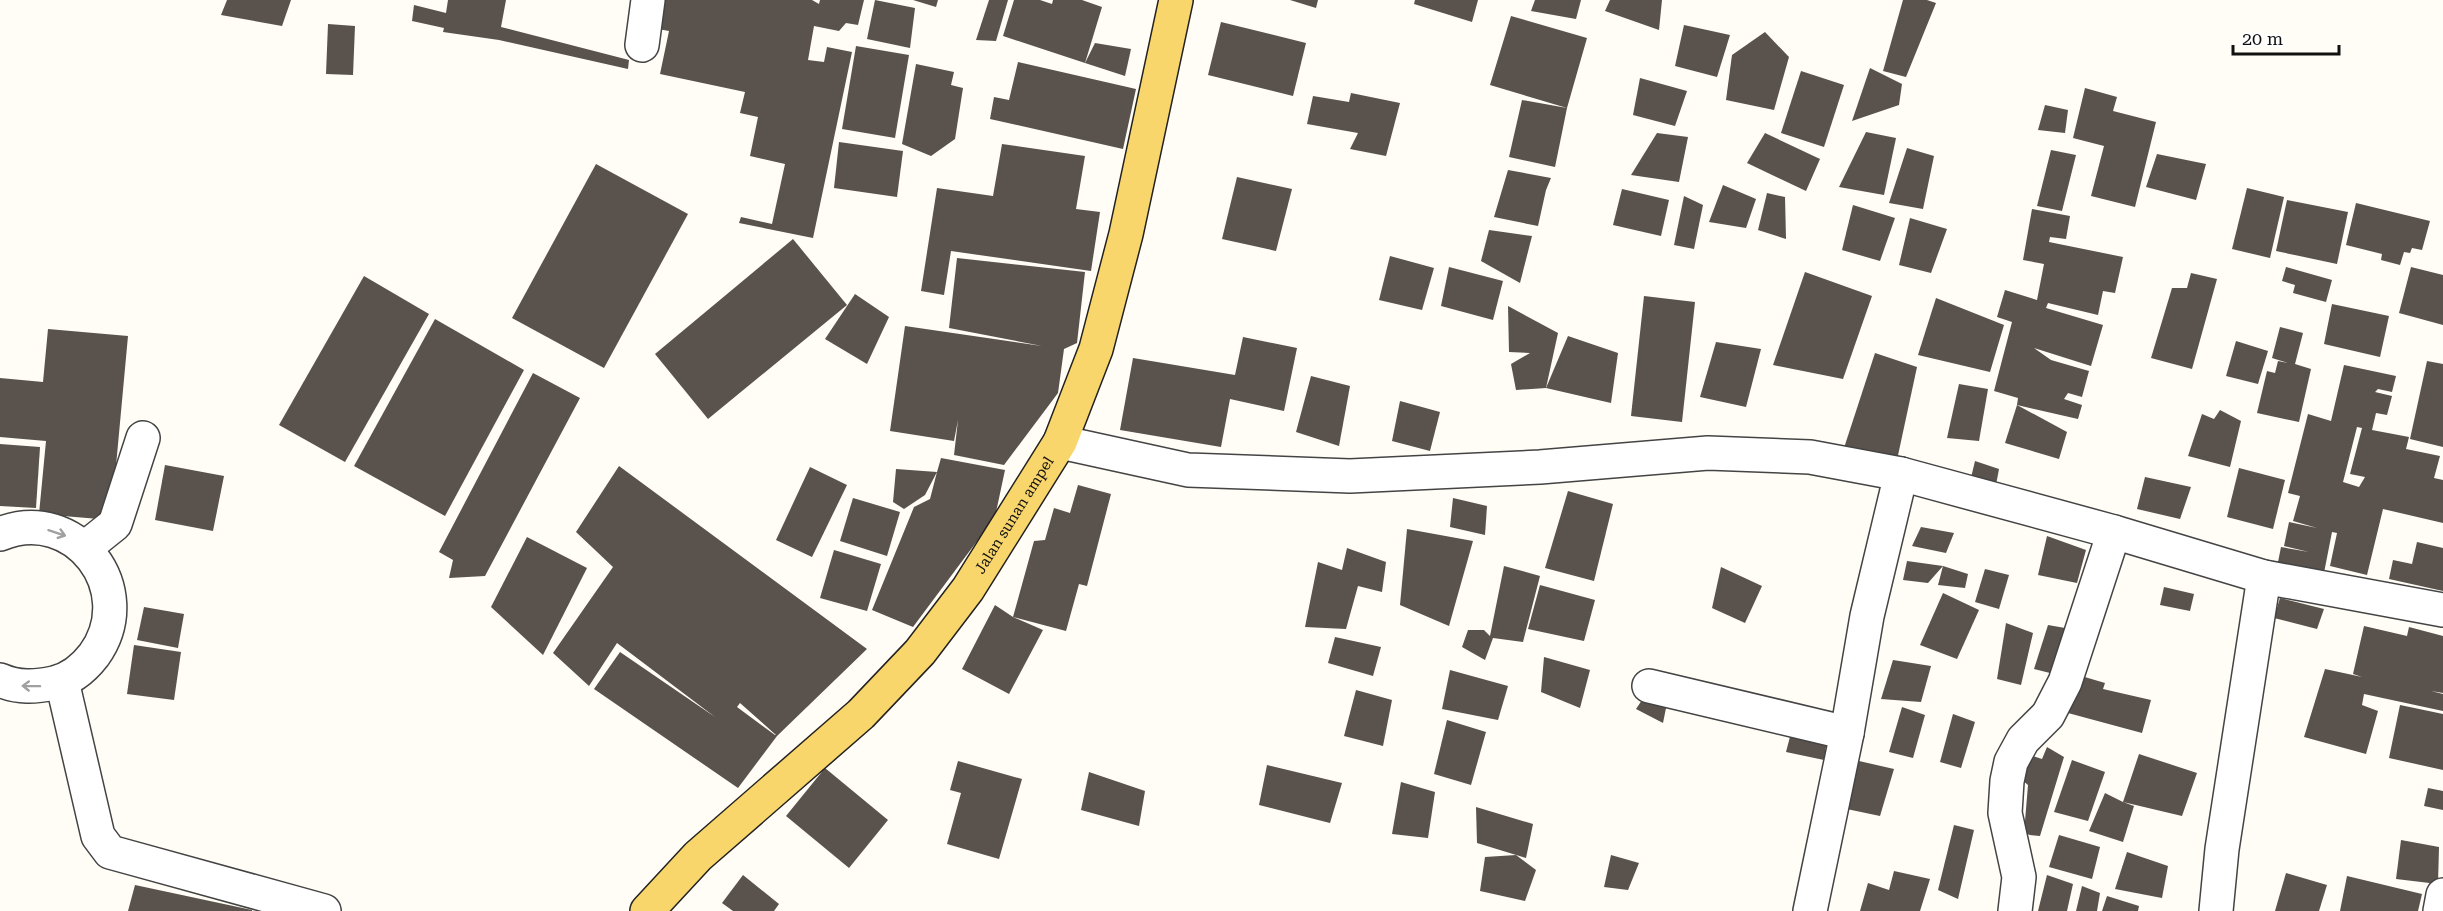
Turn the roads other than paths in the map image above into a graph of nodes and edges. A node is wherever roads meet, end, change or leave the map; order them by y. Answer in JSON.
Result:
{"nodes":[{"id":1,"x":648,"y":0,"type":"edge"},
{"id":2,"x":1176,"y":0,"type":"edge"},
{"id":3,"x":642,"y":45,"type":"dead end"},
{"id":4,"x":143,"y":438,"type":"dead end"},
{"id":5,"x":1060,"y":442,"type":"junction"},
{"id":6,"x":1901,"y":474,"type":"junction"},
{"id":7,"x":3,"y":531,"type":"edge"},
{"id":8,"x":2114,"y":532,"type":"junction"},
{"id":9,"x":84,"y":548,"type":"junction"},
{"id":10,"x":2264,"y":577,"type":"junction"},
{"id":11,"x":2443,"y":610,"type":"edge"},
{"id":12,"x":0,"y":680,"type":"edge"},
{"id":13,"x":62,"y":681,"type":"junction"},
{"id":14,"x":1649,"y":686,"type":"dead end"},
{"id":15,"x":1847,"y":733,"type":"junction"},
{"id":16,"x":2443,"y":895,"type":"edge"},
{"id":17,"x":324,"y":911,"type":"edge"},
{"id":18,"x":647,"y":911,"type":"edge"},
{"id":19,"x":1810,"y":911,"type":"edge"},
{"id":20,"x":2015,"y":911,"type":"edge"},
{"id":21,"x":2216,"y":911,"type":"edge"},
{"id":22,"x":2440,"y":911,"type":"edge"}],
"edges":[{"from":1,"to":3,"type":"street"},
{"from":2,"to":5,"type":"main road","name":"Jalan sunan ampel"},
{"from":4,"to":9,"type":"street"},
{"from":5,"to":6,"type":"street"},
{"from":5,"to":18,"type":"main road","name":"Jalan sunan ampel"},
{"from":6,"to":8,"type":"street"},
{"from":6,"to":15,"type":"street"},
{"from":7,"to":9,"type":"street","one_way":true},
{"from":8,"to":10,"type":"street"},
{"from":8,"to":20,"type":"street"},
{"from":9,"to":13,"type":"street"},
{"from":10,"to":11,"type":"street"},
{"from":10,"to":21,"type":"street"},
{"from":13,"to":12,"type":"street","one_way":true},
{"from":13,"to":17,"type":"street"},
{"from":14,"to":15,"type":"street"},
{"from":15,"to":19,"type":"street"},
{"from":16,"to":22,"type":"street"}]}
